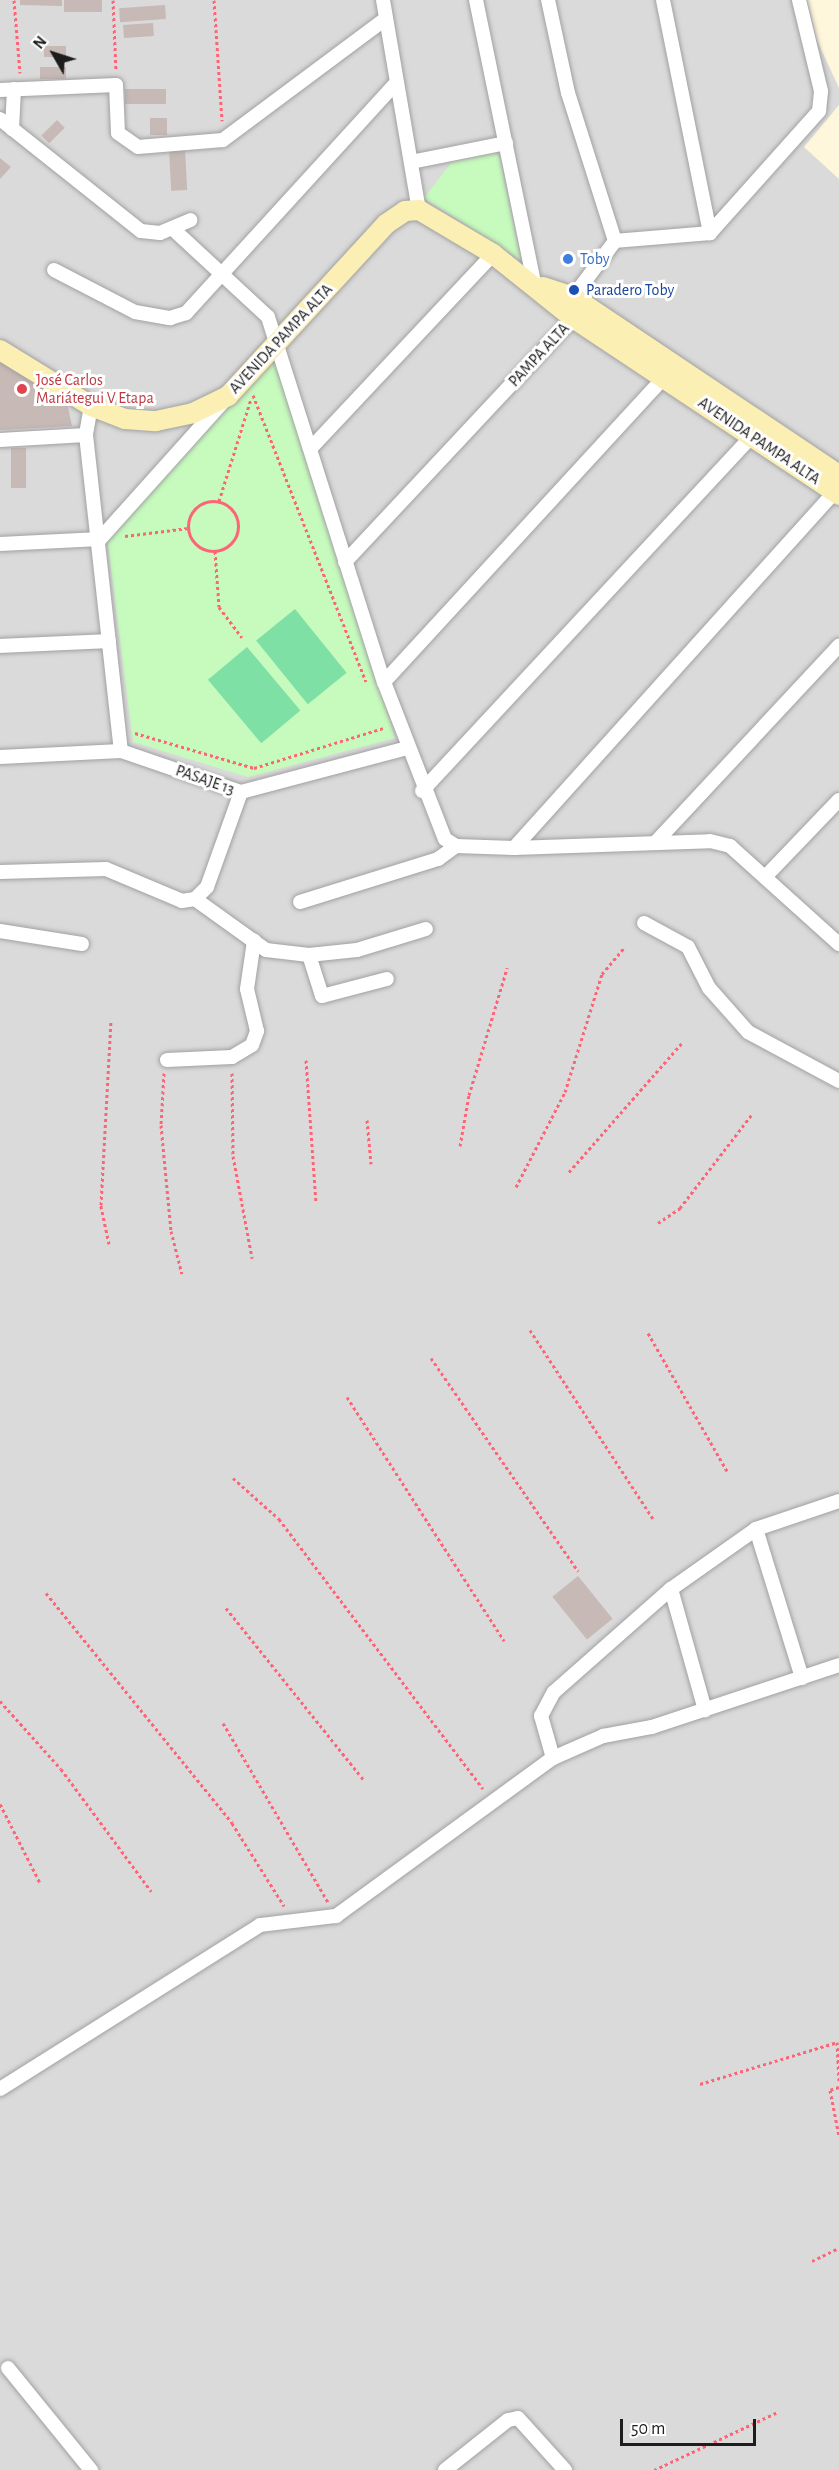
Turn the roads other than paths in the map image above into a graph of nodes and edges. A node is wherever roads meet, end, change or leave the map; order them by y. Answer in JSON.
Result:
{"nodes":[{"id":1,"x":383,"y":0,"type":"edge"},
{"id":2,"x":476,"y":0,"type":"edge"},
{"id":3,"x":548,"y":0,"type":"edge"},
{"id":4,"x":663,"y":0,"type":"edge"},
{"id":5,"x":799,"y":0,"type":"edge"},
{"id":6,"x":384,"y":20,"type":"junction"},
{"id":7,"x":394,"y":85,"type":"junction"},
{"id":8,"x":12,"y":89,"type":"edge"},
{"id":9,"x":0,"y":119,"type":"edge"},
{"id":10,"x":12,"y":129,"type":"junction"},
{"id":11,"x":506,"y":143,"type":"junction"},
{"id":12,"x":411,"y":162,"type":"junction"},
{"id":13,"x":419,"y":210,"type":"junction"},
{"id":14,"x":190,"y":220,"type":"dead end"},
{"id":15,"x":173,"y":229,"type":"junction"},
{"id":16,"x":710,"y":233,"type":"junction"},
{"id":17,"x":615,"y":240,"type":"junction"},
{"id":18,"x":493,"y":254,"type":"junction"},
{"id":19,"x":54,"y":270,"type":"dead end"},
{"id":20,"x":223,"y":276,"type":"junction"},
{"id":21,"x":534,"y":283,"type":"junction"},
{"id":22,"x":573,"y":297,"type":"junction"},
{"id":23,"x":573,"y":318,"type":"junction"},
{"id":24,"x":279,"y":344,"type":"junction"},
{"id":25,"x":0,"y":350,"type":"edge"},
{"id":26,"x":669,"y":371,"type":"junction"},
{"id":27,"x":228,"y":396,"type":"junction"},
{"id":28,"x":91,"y":406,"type":"junction"},
{"id":29,"x":758,"y":430,"type":"junction"},
{"id":30,"x":86,"y":435,"type":"junction"},
{"id":31,"x":0,"y":441,"type":"edge"},
{"id":32,"x":311,"y":448,"type":"junction"},
{"id":33,"x":838,"y":487,"type":"edge"},
{"id":34,"x":107,"y":538,"type":"junction"},
{"id":35,"x":0,"y":544,"type":"edge"},
{"id":36,"x":345,"y":562,"type":"junction"},
{"id":37,"x":109,"y":641,"type":"junction"},
{"id":38,"x":0,"y":646,"type":"edge"},
{"id":39,"x":839,"y":646,"type":"edge"},
{"id":40,"x":384,"y":682,"type":"junction"},
{"id":41,"x":406,"y":748,"type":"junction"},
{"id":42,"x":121,"y":751,"type":"junction"},
{"id":43,"x":0,"y":757,"type":"edge"},
{"id":44,"x":422,"y":790,"type":"junction"},
{"id":45,"x":241,"y":792,"type":"junction"},
{"id":46,"x":839,"y":800,"type":"edge"},
{"id":47,"x":655,"y":843,"type":"junction"},
{"id":48,"x":456,"y":846,"type":"junction"},
{"id":49,"x":514,"y":848,"type":"junction"},
{"id":50,"x":0,"y":872,"type":"edge"},
{"id":51,"x":767,"y":875,"type":"junction"},
{"id":52,"x":195,"y":899,"type":"junction"},
{"id":53,"x":300,"y":903,"type":"dead end"},
{"id":54,"x":644,"y":923,"type":"dead end"},
{"id":55,"x":426,"y":929,"type":"dead end"},
{"id":56,"x":0,"y":931,"type":"edge"},
{"id":57,"x":254,"y":941,"type":"junction"},
{"id":58,"x":82,"y":944,"type":"dead end"},
{"id":59,"x":839,"y":944,"type":"edge"},
{"id":60,"x":309,"y":955,"type":"junction"},
{"id":61,"x":387,"y":979,"type":"dead end"},
{"id":62,"x":166,"y":1060,"type":"road end"},
{"id":63,"x":839,"y":1081,"type":"edge"},
{"id":64,"x":839,"y":1501,"type":"edge"},
{"id":65,"x":756,"y":1529,"type":"junction"},
{"id":66,"x":671,"y":1589,"type":"junction"},
{"id":67,"x":839,"y":1665,"type":"edge"},
{"id":68,"x":802,"y":1678,"type":"junction"},
{"id":69,"x":705,"y":1710,"type":"junction"},
{"id":70,"x":553,"y":1758,"type":"junction"},
{"id":71,"x":0,"y":2089,"type":"edge"},
{"id":72,"x":8,"y":2368,"type":"dead end"},
{"id":73,"x":91,"y":2470,"type":"edge"},
{"id":74,"x":445,"y":2470,"type":"edge"},
{"id":75,"x":566,"y":2470,"type":"edge"}],
"edges":[{"from":1,"to":6,"type":"street"},
{"from":2,"to":11,"type":"street"},
{"from":3,"to":17,"type":"street"},
{"from":4,"to":16,"type":"street"},
{"from":5,"to":16,"type":"street"},
{"from":6,"to":7,"type":"street"},
{"from":6,"to":8,"type":"street"},
{"from":7,"to":12,"type":"street"},
{"from":7,"to":20,"type":"street"},
{"from":8,"to":10,"type":"street"},
{"from":9,"to":10,"type":"street"},
{"from":10,"to":15,"type":"street"},
{"from":11,"to":12,"type":"street"},
{"from":11,"to":21,"type":"street"},
{"from":12,"to":13,"type":"street"},
{"from":13,"to":18,"type":"street","name":"AVENIDA PAMPA ALTA"},
{"from":13,"to":24,"type":"street","name":"AVENIDA PAMPA ALTA"},
{"from":14,"to":15,"type":"street"},
{"from":15,"to":20,"type":"street"},
{"from":16,"to":17,"type":"street"},
{"from":17,"to":22,"type":"street"},
{"from":18,"to":21,"type":"street","name":"AVENIDA PAMPA ALTA"},
{"from":18,"to":32,"type":"street"},
{"from":19,"to":20,"type":"street"},
{"from":20,"to":24,"type":"street"},
{"from":21,"to":22,"type":"street","name":"AVENIDA PAMPA ALTA"},
{"from":21,"to":23,"type":"street","name":"AVENIDA PAMPA ALTA"},
{"from":22,"to":23,"type":"street","name":"PAMPA ALTA"},
{"from":22,"to":26,"type":"street","name":"AVENIDA PAMPA ALTA"},
{"from":23,"to":26,"type":"street","name":"AVENIDA PAMPA ALTA"},
{"from":23,"to":36,"type":"street","name":"PAMPA ALTA"},
{"from":24,"to":27,"type":"street","name":"AVENIDA PAMPA ALTA"},
{"from":24,"to":32,"type":"street"},
{"from":25,"to":28,"type":"street","name":"AVENIDA PAMPA ALTA"},
{"from":26,"to":29,"type":"street","name":"AVENIDA PAMPA ALTA"},
{"from":26,"to":40,"type":"street"},
{"from":27,"to":28,"type":"street","name":"AVENIDA PAMPA ALTA"},
{"from":27,"to":34,"type":"street"},
{"from":28,"to":30,"type":"street"},
{"from":29,"to":33,"type":"street","name":"AVENIDA PAMPA ALTA"},
{"from":29,"to":44,"type":"street"},
{"from":30,"to":31,"type":"street"},
{"from":30,"to":34,"type":"street"},
{"from":32,"to":36,"type":"street"},
{"from":33,"to":49,"type":"street"},
{"from":34,"to":35,"type":"street"},
{"from":34,"to":37,"type":"street"},
{"from":36,"to":40,"type":"street"},
{"from":37,"to":38,"type":"street"},
{"from":37,"to":42,"type":"street"},
{"from":39,"to":47,"type":"street"},
{"from":40,"to":41,"type":"street"},
{"from":41,"to":44,"type":"street"},
{"from":41,"to":45,"type":"street","name":"PASAJE 13"},
{"from":42,"to":43,"type":"street","name":"PASAJE 13"},
{"from":42,"to":45,"type":"street","name":"PASAJE 13"},
{"from":44,"to":48,"type":"street"},
{"from":45,"to":52,"type":"street"},
{"from":46,"to":51,"type":"street"},
{"from":47,"to":49,"type":"street"},
{"from":47,"to":51,"type":"street"},
{"from":48,"to":49,"type":"street"},
{"from":48,"to":53,"type":"street"},
{"from":50,"to":52,"type":"street"},
{"from":51,"to":59,"type":"street"},
{"from":52,"to":57,"type":"street"},
{"from":54,"to":63,"type":"street"},
{"from":55,"to":60,"type":"street"},
{"from":56,"to":58,"type":"street"},
{"from":57,"to":60,"type":"street"},
{"from":57,"to":62,"type":"street"},
{"from":60,"to":61,"type":"street"},
{"from":64,"to":65,"type":"street"},
{"from":65,"to":66,"type":"street"},
{"from":65,"to":68,"type":"street"},
{"from":66,"to":69,"type":"street"},
{"from":66,"to":70,"type":"street"},
{"from":67,"to":68,"type":"street"},
{"from":68,"to":69,"type":"street"},
{"from":69,"to":70,"type":"street"},
{"from":70,"to":71,"type":"street"},
{"from":72,"to":73,"type":"street"},
{"from":74,"to":75,"type":"street"}]}
